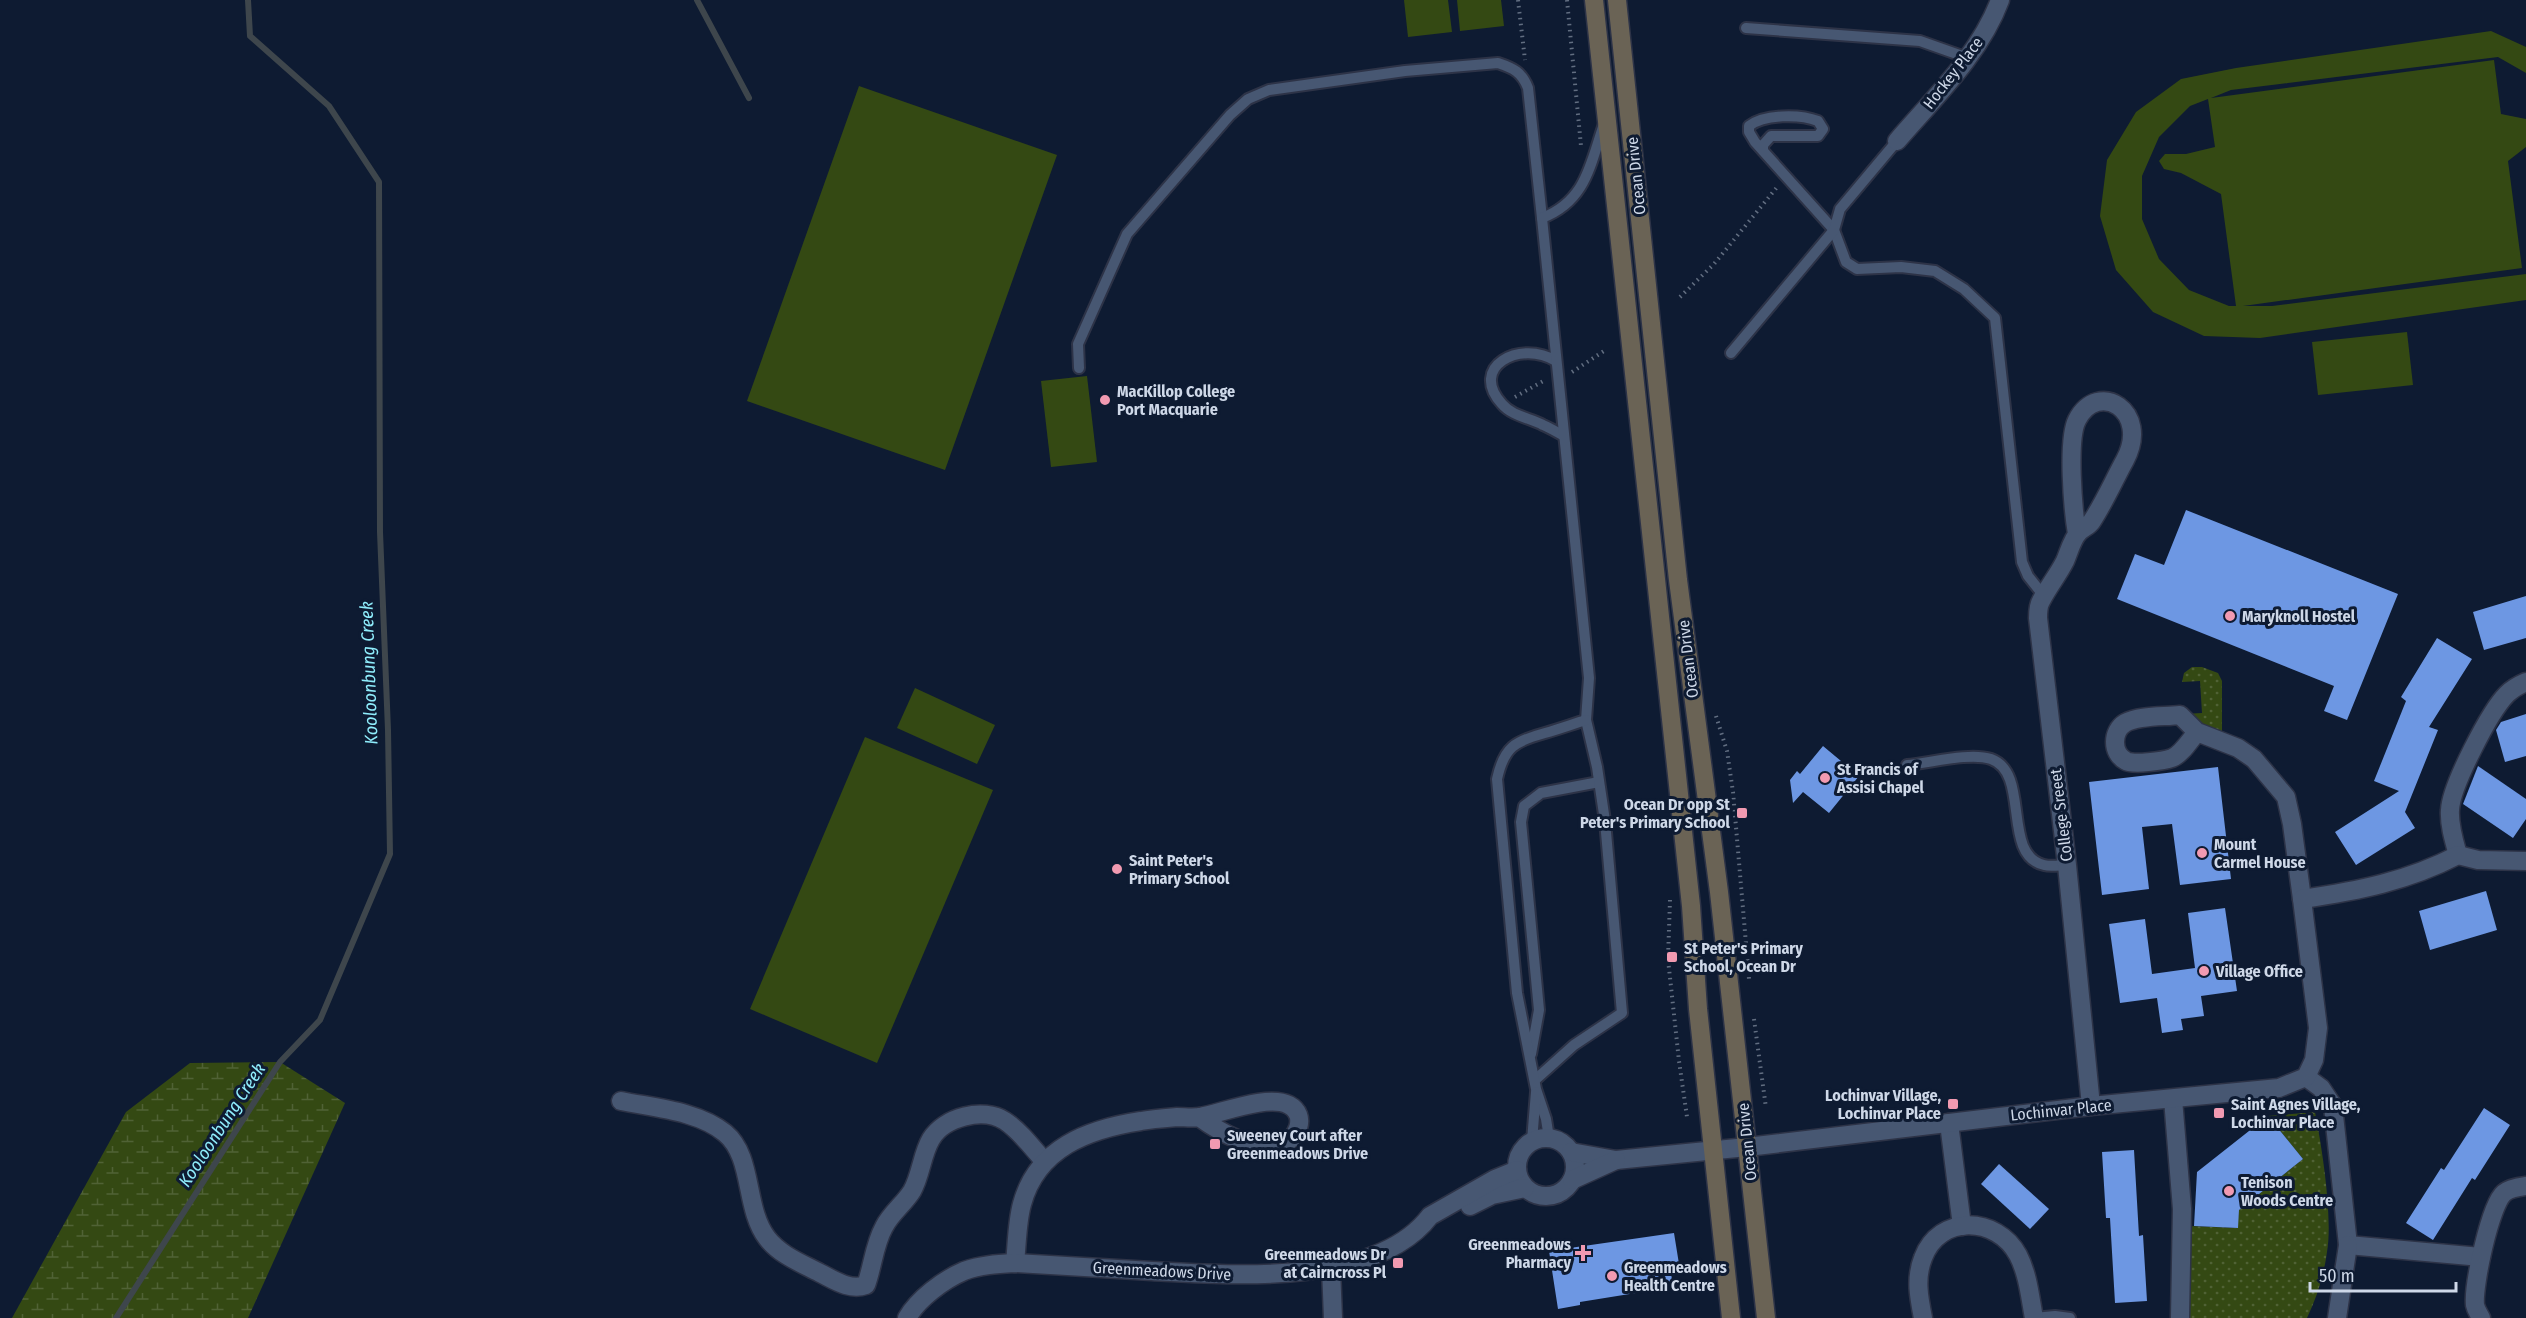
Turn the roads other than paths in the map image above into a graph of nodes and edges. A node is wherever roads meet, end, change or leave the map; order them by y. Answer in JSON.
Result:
{"nodes":[{"id":1,"x":1594,"y":0,"type":"edge"},
{"id":2,"x":1617,"y":0,"type":"edge"},
{"id":3,"x":2000,"y":0,"type":"edge"},
{"id":4,"x":1746,"y":28,"type":"dead end"},
{"id":5,"x":1968,"y":58,"type":"junction"},
{"id":6,"x":1606,"y":118,"type":"junction"},
{"id":7,"x":1898,"y":141,"type":"joint"},
{"id":8,"x":1764,"y":151,"type":"junction"},
{"id":9,"x":1542,"y":218,"type":"junction"},
{"id":10,"x":1834,"y":230,"type":"junction"},
{"id":11,"x":1731,"y":353,"type":"dead end"},
{"id":12,"x":1556,"y":361,"type":"junction"},
{"id":13,"x":1079,"y":368,"type":"dead end"},
{"id":14,"x":1564,"y":436,"type":"junction"},
{"id":15,"x":2077,"y":534,"type":"junction"},
{"id":16,"x":2044,"y":596,"type":"junction"},
{"id":17,"x":2526,"y":682,"type":"edge"},
{"id":18,"x":1586,"y":720,"type":"junction"},
{"id":19,"x":2197,"y":732,"type":"junction"},
{"id":20,"x":1907,"y":765,"type":"dead end"},
{"id":21,"x":1599,"y":782,"type":"junction"},
{"id":22,"x":2458,"y":855,"type":"junction"},
{"id":23,"x":2526,"y":861,"type":"edge"},
{"id":24,"x":2067,"y":865,"type":"junction"},
{"id":25,"x":2302,"y":899,"type":"junction"},
{"id":26,"x":1530,"y":1057,"type":"junction"},
{"id":27,"x":2306,"y":1077,"type":"junction"},
{"id":28,"x":1536,"y":1084,"type":"junction"},
{"id":29,"x":2173,"y":1099,"type":"junction"},
{"id":30,"x":621,"y":1101,"type":"dead end"},
{"id":31,"x":2091,"y":1106,"type":"junction"},
{"id":32,"x":1199,"y":1117,"type":"junction"},
{"id":33,"x":1948,"y":1123,"type":"junction"},
{"id":34,"x":1541,"y":1140,"type":"junction"},
{"id":35,"x":1748,"y":1147,"type":"junction"},
{"id":36,"x":1712,"y":1150,"type":"junction"},
{"id":37,"x":1571,"y":1152,"type":"junction"},
{"id":38,"x":1616,"y":1160,"type":"junction"},
{"id":39,"x":1044,"y":1161,"type":"junction"},
{"id":40,"x":1517,"y":1170,"type":"junction"},
{"id":41,"x":1572,"y":1180,"type":"junction"},
{"id":42,"x":2526,"y":1186,"type":"edge"},
{"id":43,"x":1525,"y":1188,"type":"junction"},
{"id":44,"x":1424,"y":1224,"type":"junction"},
{"id":45,"x":1962,"y":1226,"type":"junction"},
{"id":46,"x":2348,"y":1245,"type":"junction"},
{"id":47,"x":2481,"y":1257,"type":"junction"},
{"id":48,"x":1015,"y":1263,"type":"junction"},
{"id":49,"x":1331,"y":1268,"type":"junction"},
{"id":50,"x":907,"y":1318,"type":"edge"},
{"id":51,"x":1333,"y":1318,"type":"edge"},
{"id":52,"x":1731,"y":1318,"type":"edge"},
{"id":53,"x":1766,"y":1318,"type":"edge"},
{"id":54,"x":1923,"y":1318,"type":"edge"},
{"id":55,"x":2034,"y":1318,"type":"edge"},
{"id":56,"x":2070,"y":1318,"type":"edge"},
{"id":57,"x":2180,"y":1318,"type":"edge"},
{"id":58,"x":2337,"y":1318,"type":"edge"},
{"id":59,"x":2481,"y":1318,"type":"edge"}],
"edges":[{"from":1,"to":6,"type":"main road","name":"Ocean Drive"},
{"from":2,"to":35,"type":"main road","name":"Ocean Drive"},
{"from":3,"to":5,"type":"street","name":"Hockey Place"},
{"from":4,"to":5,"type":"lane"},
{"from":5,"to":7,"type":"street","name":"Hockey Place"},
{"from":6,"to":9,"type":"lane"},
{"from":6,"to":36,"type":"main road","name":"Ocean Drive"},
{"from":7,"to":10,"type":"lane"},
{"from":8,"to":8,"type":"lane"},
{"from":8,"to":10,"type":"lane"},
{"from":9,"to":12,"type":"lane"},
{"from":9,"to":13,"type":"lane"},
{"from":10,"to":11,"type":"lane"},
{"from":10,"to":16,"type":"lane"},
{"from":12,"to":14,"type":"lane"},
{"from":12,"to":14,"type":"lane"},
{"from":14,"to":18,"type":"lane"},
{"from":15,"to":15,"type":"street"},
{"from":15,"to":16,"type":"street","name":"College Sreeet"},
{"from":16,"to":24,"type":"street","name":"College Sreeet"},
{"from":17,"to":22,"type":"street"},
{"from":18,"to":21,"type":"lane"},
{"from":18,"to":26,"type":"lane"},
{"from":19,"to":19,"type":"street"},
{"from":19,"to":25,"type":"street"},
{"from":20,"to":24,"type":"lane"},
{"from":21,"to":26,"type":"lane"},
{"from":21,"to":28,"type":"lane"},
{"from":22,"to":23,"type":"street"},
{"from":22,"to":25,"type":"street"},
{"from":24,"to":31,"type":"street","name":"College Sreeet"},
{"from":25,"to":27,"type":"street"},
{"from":26,"to":28,"type":"lane"},
{"from":27,"to":29,"type":"street","name":"Lochinvar Place"},
{"from":27,"to":46,"type":"street"},
{"from":28,"to":34,"type":"lane"},
{"from":28,"to":34,"type":"lane"},
{"from":29,"to":31,"type":"street","name":"Lochinvar Place"},
{"from":29,"to":57,"type":"street"},
{"from":30,"to":39,"type":"street"},
{"from":31,"to":33,"type":"street","name":"Lochinvar Place"},
{"from":32,"to":32,"type":"street"},
{"from":32,"to":39,"type":"street"},
{"from":33,"to":35,"type":"street","name":"Lochinvar Place"},
{"from":33,"to":45,"type":"street"},
{"from":34,"to":37,"type":"street"},
{"from":34,"to":40,"type":"street"},
{"from":35,"to":36,"type":"street"},
{"from":35,"to":53,"type":"main road","name":"Ocean Drive"},
{"from":36,"to":38,"type":"street"},
{"from":36,"to":52,"type":"main road","name":"Ocean Drive"},
{"from":37,"to":38,"type":"street"},
{"from":37,"to":41,"type":"street"},
{"from":38,"to":41,"type":"street"},
{"from":39,"to":48,"type":"street"},
{"from":40,"to":43,"type":"street"},
{"from":40,"to":44,"type":"street","name":"Greenmeadows Drive"},
{"from":41,"to":43,"type":"street"},
{"from":42,"to":47,"type":"street"},
{"from":43,"to":44,"type":"street","name":"Greenmeadows Drive"},
{"from":44,"to":49,"type":"street","name":"Greenmeadows Drive"},
{"from":45,"to":54,"type":"street"},
{"from":45,"to":55,"type":"street"},
{"from":46,"to":47,"type":"street"},
{"from":46,"to":58,"type":"street"},
{"from":47,"to":59,"type":"street"},
{"from":48,"to":49,"type":"street","name":"Greenmeadows Drive"},
{"from":48,"to":50,"type":"street","name":"Greenmeadows Drive"},
{"from":49,"to":51,"type":"street"},
{"from":55,"to":56,"type":"lane"}]}
